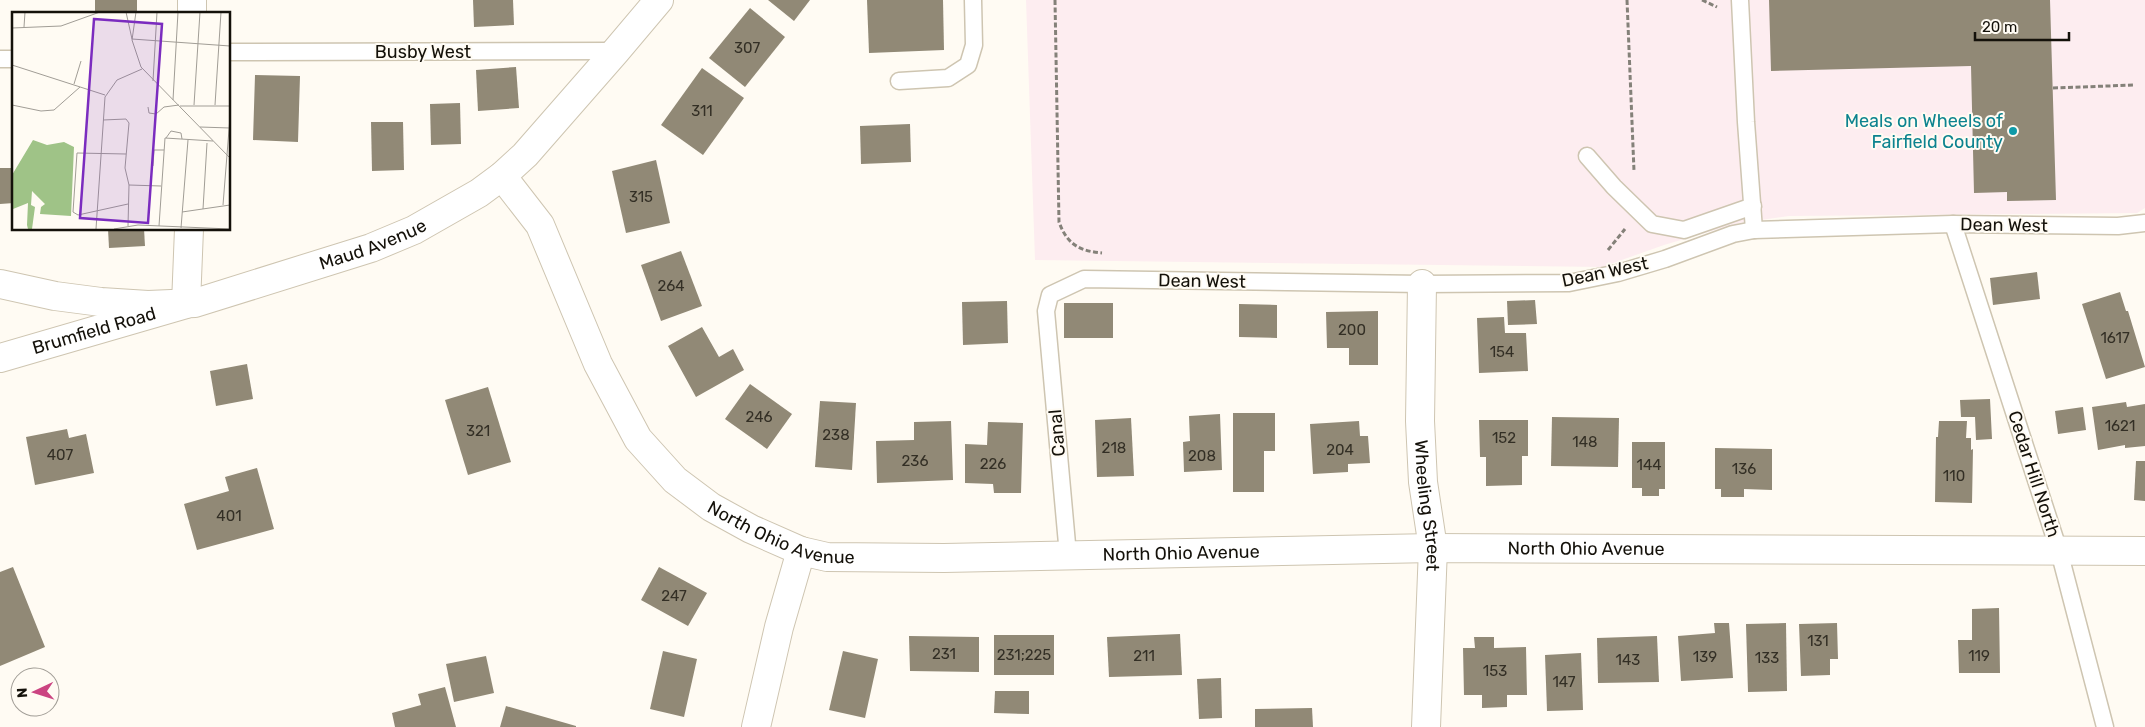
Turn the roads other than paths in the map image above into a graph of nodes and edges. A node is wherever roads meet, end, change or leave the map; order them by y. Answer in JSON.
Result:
{"nodes":[{"id":1,"x":659,"y":0,"type":"edge"},
{"id":2,"x":973,"y":0,"type":"edge"},
{"id":3,"x":1740,"y":0,"type":"edge"},
{"id":4,"x":230,"y":52,"type":"edge"},
{"id":5,"x":616,"y":52,"type":"junction"},
{"id":6,"x":899,"y":81,"type":"dead end"},
{"id":7,"x":1587,"y":156,"type":"dead end"},
{"id":8,"x":502,"y":176,"type":"junction"},
{"id":9,"x":1753,"y":206,"type":"junction"},
{"id":10,"x":2145,"y":223,"type":"edge"},
{"id":11,"x":1953,"y":224,"type":"junction"},
{"id":12,"x":189,"y":230,"type":"edge"},
{"id":13,"x":1754,"y":230,"type":"junction"},
{"id":14,"x":0,"y":284,"type":"edge"},
{"id":15,"x":1422,"y":284,"type":"junction"},
{"id":16,"x":186,"y":304,"type":"junction"},
{"id":17,"x":1046,"y":311,"type":"joint"},
{"id":18,"x":0,"y":358,"type":"edge"},
{"id":19,"x":1433,"y":548,"type":"junction"},
{"id":20,"x":2145,"y":550,"type":"edge"},
{"id":21,"x":801,"y":551,"type":"junction"},
{"id":22,"x":2059,"y":551,"type":"junction"},
{"id":23,"x":1068,"y":555,"type":"junction"},
{"id":24,"x":756,"y":727,"type":"edge"},
{"id":25,"x":1426,"y":727,"type":"edge"},
{"id":26,"x":2106,"y":727,"type":"edge"}],
"edges":[{"from":1,"to":5,"type":"street","name":"Maud Avenue"},
{"from":2,"to":6,"type":"lane"},
{"from":3,"to":9,"type":"lane"},
{"from":4,"to":5,"type":"lane","name":"Busby West"},
{"from":5,"to":8,"type":"street","name":"Maud Avenue"},
{"from":7,"to":9,"type":"lane"},
{"from":8,"to":16,"type":"street","name":"Maud Avenue"},
{"from":8,"to":21,"type":"street","name":"North Ohio Avenue"},
{"from":9,"to":13,"type":"lane"},
{"from":10,"to":11,"type":"lane","name":"Dean West"},
{"from":11,"to":13,"type":"lane","name":"Dean West"},
{"from":11,"to":22,"type":"lane","name":"Cedar Hill North"},
{"from":12,"to":16,"type":"street"},
{"from":13,"to":15,"type":"lane","name":"Dean West"},
{"from":14,"to":16,"type":"street","name":"Maud Avenue"},
{"from":15,"to":17,"type":"lane","name":"Dean West"},
{"from":15,"to":19,"type":"street","name":"Wheeling Street"},
{"from":16,"to":18,"type":"street","name":"Brumfield Road"},
{"from":17,"to":23,"type":"lane","name":"Canal"},
{"from":19,"to":22,"type":"street","name":"North Ohio Avenue"},
{"from":19,"to":23,"type":"street","name":"North Ohio Avenue"},
{"from":19,"to":25,"type":"street","name":"Wheeling Street"},
{"from":20,"to":22,"type":"street","name":"North Ohio Avenue"},
{"from":21,"to":23,"type":"street","name":"North Ohio Avenue"},
{"from":21,"to":24,"type":"street"},
{"from":22,"to":26,"type":"lane","name":"Cedar Hill North"}]}
